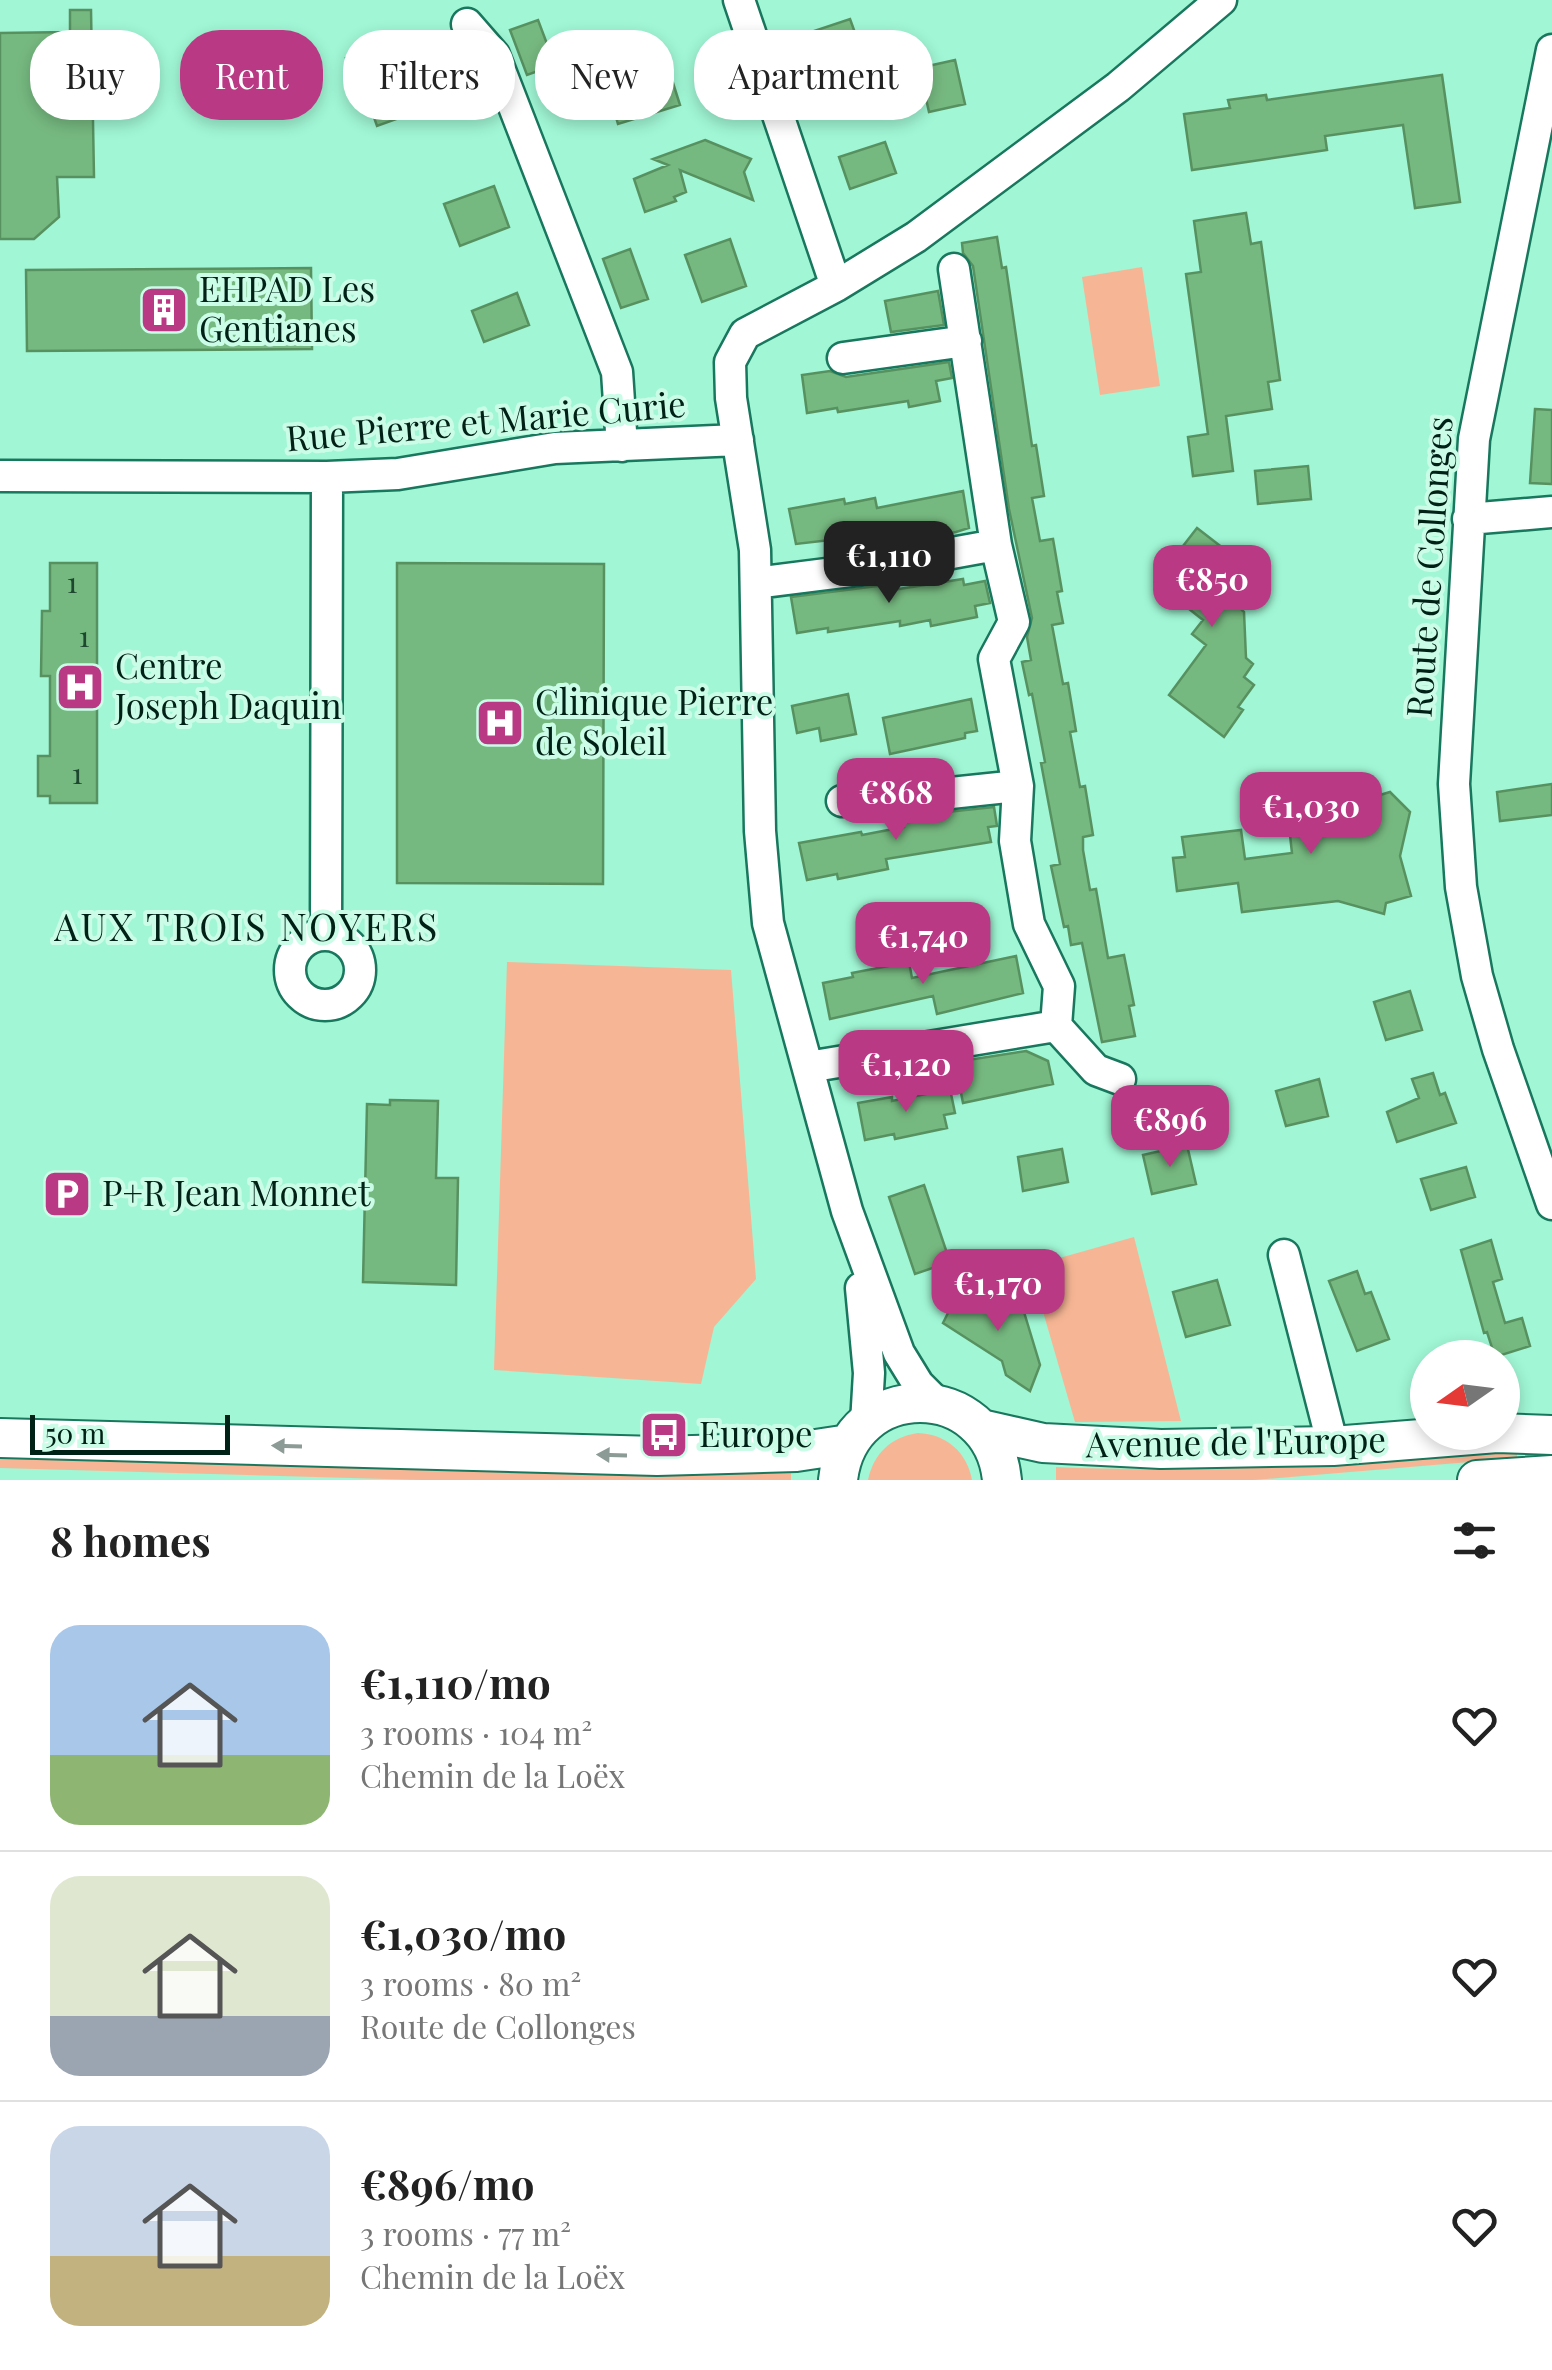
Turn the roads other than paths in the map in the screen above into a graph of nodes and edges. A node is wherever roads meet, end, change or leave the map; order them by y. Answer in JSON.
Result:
{"nodes":[{"id":1,"x":740,"y":0,"type":"edge"},
{"id":2,"x":1222,"y":0,"type":"edge"},
{"id":3,"x":467,"y":24,"type":"dead end"},
{"id":4,"x":1552,"y":50,"type":"edge"},
{"id":5,"x":954,"y":269,"type":"dead end"},
{"id":6,"x":836,"y":286,"type":"junction"},
{"id":7,"x":966,"y":341,"type":"junction"},
{"id":8,"x":843,"y":358,"type":"dead end"},
{"id":9,"x":738,"y":440,"type":"junction"},
{"id":10,"x":622,"y":446,"type":"junction"},
{"id":11,"x":0,"y":476,"type":"edge"},
{"id":12,"x":327,"y":477,"type":"junction"},
{"id":13,"x":1552,"y":512,"type":"edge"},
{"id":14,"x":1468,"y":519,"type":"junction"},
{"id":15,"x":996,"y":545,"type":"junction"},
{"id":16,"x":756,"y":583,"type":"junction"},
{"id":17,"x":1018,"y":786,"type":"junction"},
{"id":18,"x":842,"y":802,"type":"dead end"},
{"id":19,"x":326,"y":935,"type":"dead end"},
{"id":20,"x":1056,"y":1026,"type":"junction"},
{"id":21,"x":808,"y":1067,"type":"junction"},
{"id":22,"x":1120,"y":1079,"type":"dead end"},
{"id":23,"x":1552,"y":1204,"type":"edge"},
{"id":24,"x":847,"y":1211,"type":"junction"},
{"id":25,"x":1284,"y":1256,"type":"dead end"},
{"id":26,"x":938,"y":1404,"type":"junction"},
{"id":27,"x":1552,"y":1420,"type":"edge"},
{"id":28,"x":1520,"y":1428,"type":"edge"},
{"id":29,"x":982,"y":1429,"type":"junction"},
{"id":30,"x":857,"y":1433,"type":"junction"},
{"id":31,"x":1520,"y":1434,"type":"edge"},
{"id":32,"x":1552,"y":1435,"type":"edge"},
{"id":33,"x":0,"y":1438,"type":"edge"},
{"id":34,"x":1410,"y":1440,"type":"edge"},
{"id":35,"x":1334,"y":1446,"type":"junction"},
{"id":36,"x":1552,"y":1475,"type":"edge"},
{"id":37,"x":838,"y":1480,"type":"edge"},
{"id":38,"x":1002,"y":1480,"type":"edge"},
{"id":39,"x":1477,"y":1480,"type":"edge"}],
"edges":[{"from":1,"to":6,"type":"street"},
{"from":2,"to":6,"type":"street"},
{"from":3,"to":10,"type":"street"},
{"from":4,"to":14,"type":"street","name":"Route de Collonges"},
{"from":5,"to":7,"type":"street"},
{"from":6,"to":9,"type":"street"},
{"from":7,"to":8,"type":"street"},
{"from":7,"to":15,"type":"street"},
{"from":9,"to":10,"type":"street","name":"Rue Pierre et Marie Curie"},
{"from":9,"to":16,"type":"street"},
{"from":10,"to":12,"type":"street","name":"Rue Pierre et Marie Curie"},
{"from":11,"to":12,"type":"street","name":"Rue Pierre et Marie Curie"},
{"from":12,"to":19,"type":"street"},
{"from":13,"to":14,"type":"street"},
{"from":14,"to":23,"type":"street","name":"Route de Collonges"},
{"from":15,"to":16,"type":"street"},
{"from":15,"to":17,"type":"street"},
{"from":16,"to":21,"type":"street"},
{"from":17,"to":18,"type":"street"},
{"from":17,"to":20,"type":"street"},
{"from":20,"to":21,"type":"street"},
{"from":20,"to":22,"type":"street"},
{"from":21,"to":24,"type":"street"},
{"from":24,"to":26,"type":"street"},
{"from":24,"to":30,"type":"street"},
{"from":25,"to":35,"type":"street"},
{"from":26,"to":29,"type":"main road","name":"Avenue de l'Europe"},
{"from":26,"to":30,"type":"main road"},
{"from":27,"to":28,"type":"street"},
{"from":29,"to":35,"type":"main road","name":"Avenue de l'Europe"},
{"from":29,"to":38,"type":"main road"},
{"from":30,"to":33,"type":"main road","one_way":true},
{"from":30,"to":37,"type":"main road"},
{"from":31,"to":32,"type":"main road","name":"Avenue de l'Europe"},
{"from":34,"to":35,"type":"main road","name":"Avenue de l'Europe"},
{"from":36,"to":39,"type":"main road"}]}
